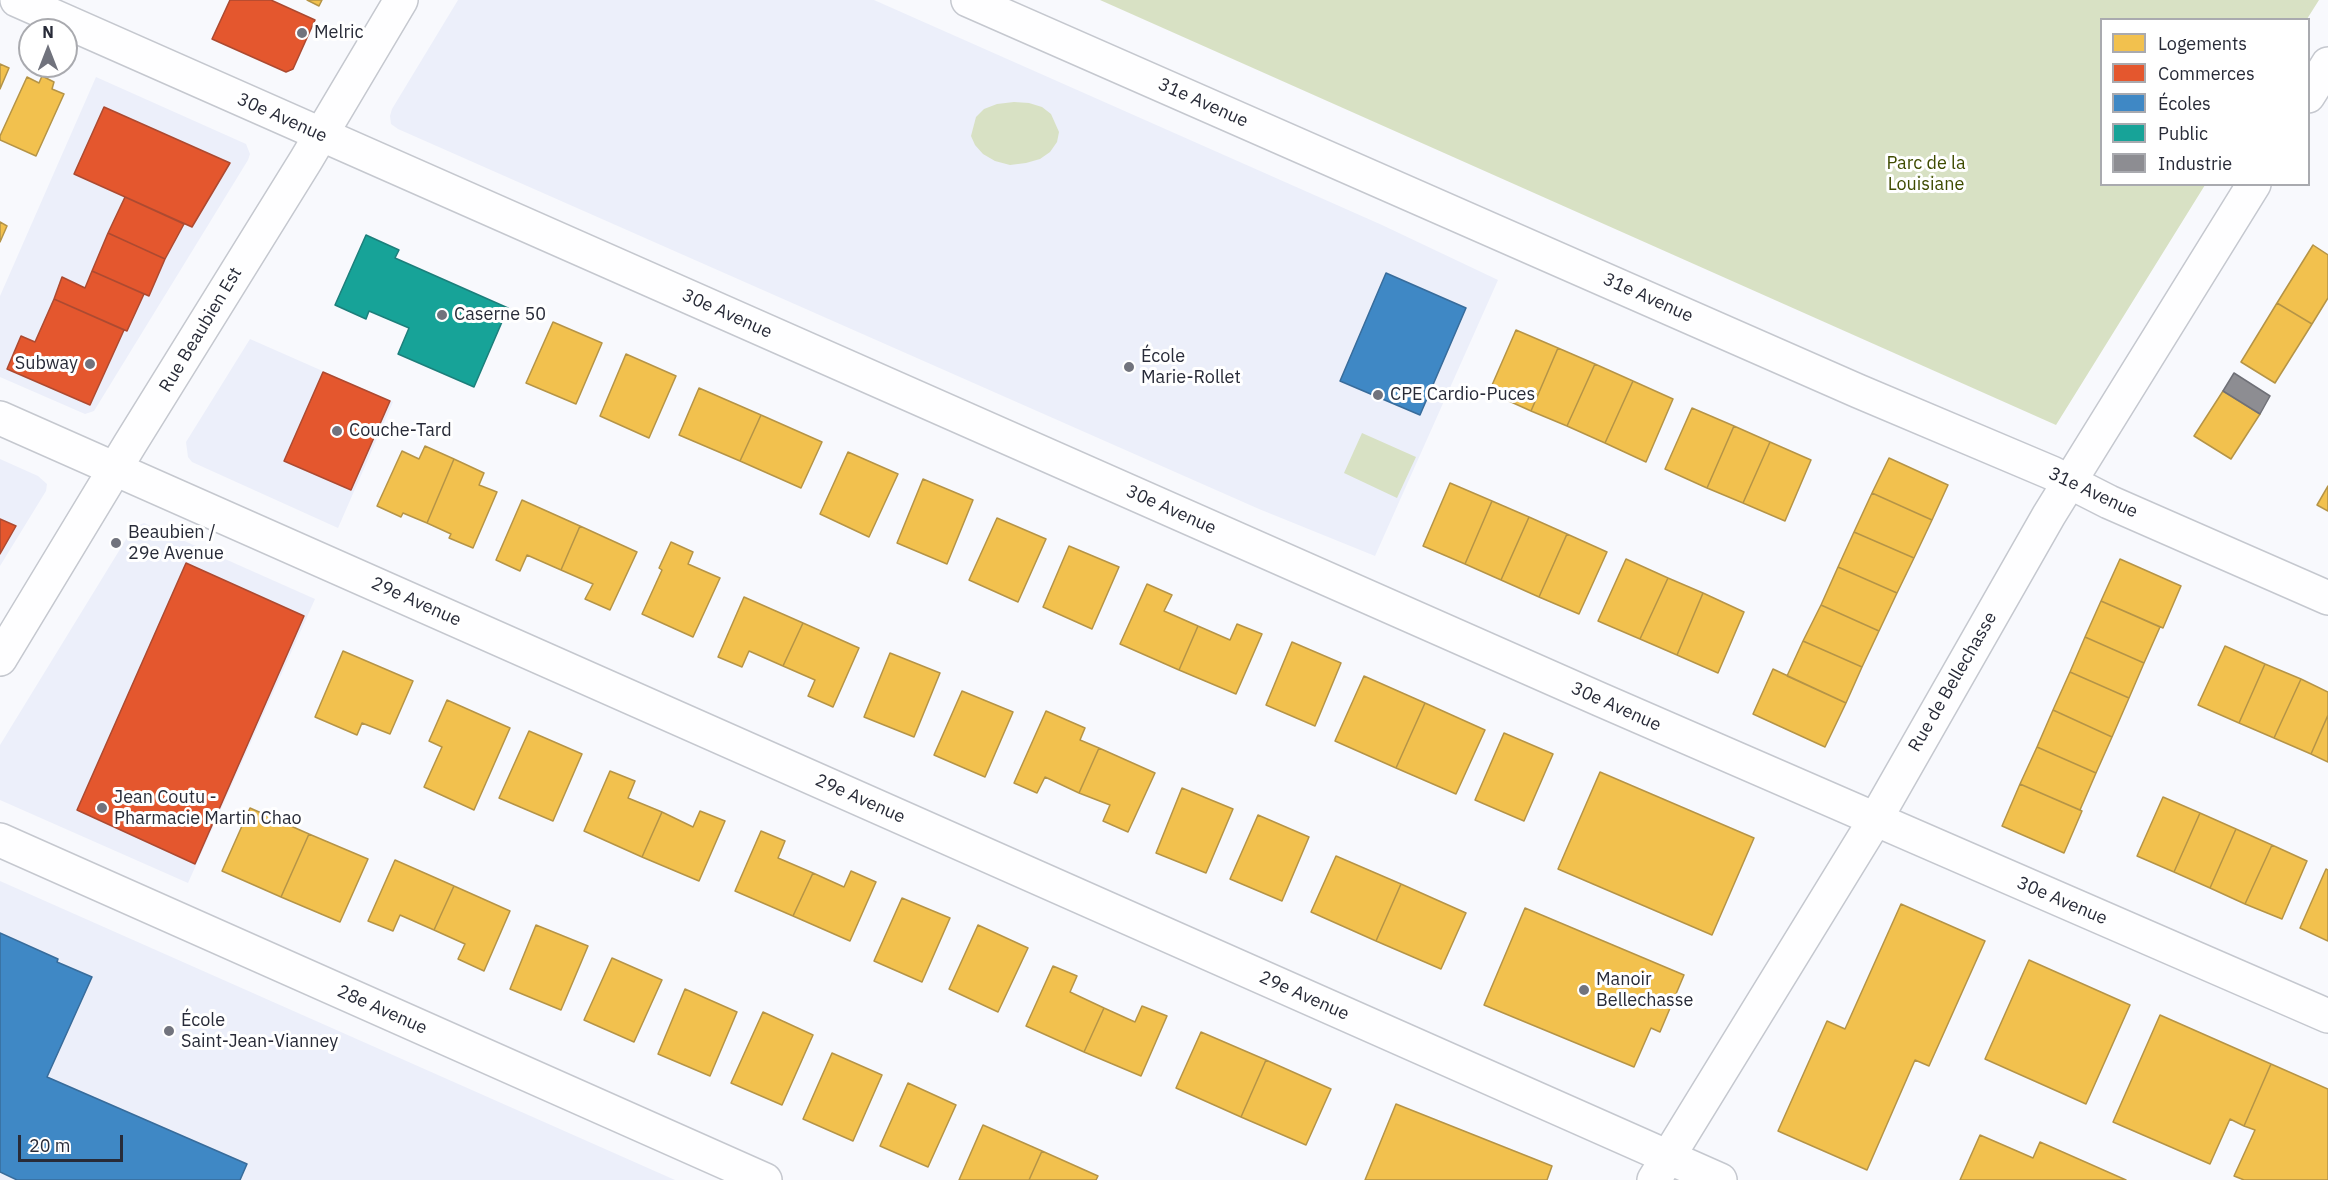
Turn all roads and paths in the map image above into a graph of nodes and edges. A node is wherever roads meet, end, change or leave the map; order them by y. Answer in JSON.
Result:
{"nodes":[{"id":1,"x":17,"y":0,"type":"edge"},
{"id":2,"x":401,"y":0,"type":"edge"},
{"id":3,"x":968,"y":0,"type":"edge"},
{"id":4,"x":2328,"y":64,"type":"edge"},
{"id":5,"x":2310,"y":93,"type":"edge"},
{"id":6,"x":320,"y":135,"type":"junction"},
{"id":7,"x":2253,"y":186,"type":"edge"},
{"id":8,"x":0,"y":418,"type":"edge"},
{"id":9,"x":115,"y":469,"type":"junction"},
{"id":10,"x":2069,"y":482,"type":"junction"},
{"id":11,"x":2328,"y":598,"type":"edge"},
{"id":12,"x":0,"y":659,"type":"edge"},
{"id":13,"x":1875,"y":820,"type":"junction"},
{"id":14,"x":0,"y":840,"type":"edge"},
{"id":15,"x":2328,"y":1016,"type":"edge"},
{"id":16,"x":1661,"y":1169,"type":"edge"},
{"id":17,"x":765,"y":1180,"type":"edge"},
{"id":18,"x":1720,"y":1180,"type":"edge"}],
"edges":[{"from":1,"to":6,"type":"street","name":"30e Avenue"},
{"from":2,"to":6,"type":"street","name":"Rue Beaubien Est"},
{"from":3,"to":10,"type":"street","name":"31e Avenue"},
{"from":4,"to":5,"type":"street"},
{"from":6,"to":9,"type":"street","name":"Rue Beaubien Est"},
{"from":6,"to":13,"type":"street","name":"30e Avenue"},
{"from":7,"to":10,"type":"street","name":"Rue de Bellechasse"},
{"from":8,"to":9,"type":"street","name":"29e Avenue"},
{"from":9,"to":12,"type":"street","name":"Rue Beaubien Est"},
{"from":9,"to":16,"type":"street","name":"29e Avenue"},
{"from":10,"to":11,"type":"street","name":"31e Avenue"},
{"from":10,"to":13,"type":"street","name":"Rue de Bellechasse"},
{"from":13,"to":15,"type":"street","name":"30e Avenue"},
{"from":13,"to":16,"type":"street","name":"Rue de Bellechasse"},
{"from":14,"to":17,"type":"street","name":"28e Avenue"},
{"from":16,"to":18,"type":"street","name":"29e Avenue"}]}
